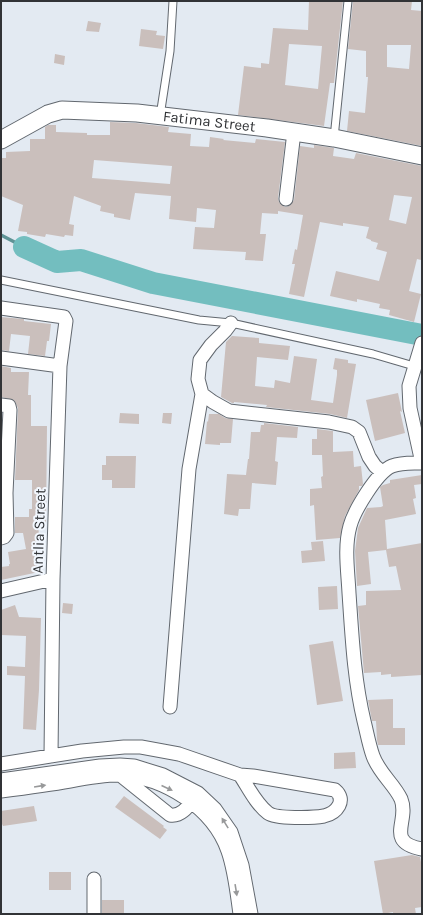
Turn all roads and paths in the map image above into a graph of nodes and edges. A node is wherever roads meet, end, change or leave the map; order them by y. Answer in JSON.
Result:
{"nodes":[{"id":1,"x":173,"y":1,"type":"edge"},
{"id":2,"x":348,"y":1,"type":"edge"},
{"id":3,"x":160,"y":116,"type":"junction"},
{"id":4,"x":294,"y":132,"type":"junction"},
{"id":5,"x":334,"y":138,"type":"junction"},
{"id":6,"x":1,"y":140,"type":"edge"},
{"id":7,"x":422,"y":156,"type":"edge"},
{"id":8,"x":286,"y":199,"type":"dead end"},
{"id":9,"x":1,"y":280,"type":"edge"},
{"id":10,"x":1,"y":308,"type":"edge"},
{"id":11,"x":230,"y":323,"type":"junction"},
{"id":12,"x":421,"y":347,"type":"edge"},
{"id":13,"x":1,"y":358,"type":"edge"},
{"id":14,"x":60,"y":366,"type":"junction"},
{"id":15,"x":414,"y":366,"type":"junction"},
{"id":16,"x":202,"y":394,"type":"junction"},
{"id":17,"x":1,"y":405,"type":"edge"},
{"id":18,"x":420,"y":442,"type":"edge"},
{"id":19,"x":422,"y":463,"type":"edge"},
{"id":20,"x":382,"y":472,"type":"junction"},
{"id":21,"x":4,"y":493,"type":"edge"},
{"id":22,"x":1,"y":538,"type":"edge"},
{"id":23,"x":53,"y":579,"type":"junction"},
{"id":24,"x":1,"y":592,"type":"edge"},
{"id":25,"x":170,"y":707,"type":"dead end"},
{"id":26,"x":50,"y":756,"type":"junction"},
{"id":27,"x":1,"y":764,"type":"edge"},
{"id":28,"x":120,"y":770,"type":"junction"},
{"id":29,"x":240,"y":775,"type":"junction"},
{"id":30,"x":1,"y":780,"type":"edge"},
{"id":31,"x":1,"y":791,"type":"edge"},
{"id":32,"x":195,"y":797,"type":"junction"},
{"id":33,"x":422,"y":849,"type":"edge"},
{"id":34,"x":237,"y":865,"type":"junction"},
{"id":35,"x":94,"y":879,"type":"dead end"},
{"id":36,"x":94,"y":914,"type":"edge"},
{"id":37,"x":240,"y":914,"type":"edge"},
{"id":38,"x":251,"y":914,"type":"edge"}],
"edges":[{"from":1,"to":3,"type":"lane"},
{"from":2,"to":5,"type":"lane"},
{"from":3,"to":4,"type":"street","name":"Fatima Street"},
{"from":3,"to":6,"type":"street","name":"Fatima Street"},
{"from":4,"to":5,"type":"street","name":"Fatima Street"},
{"from":4,"to":8,"type":"street"},
{"from":5,"to":7,"type":"street","name":"Fatima Street"},
{"from":9,"to":11,"type":"lane"},
{"from":10,"to":14,"type":"street","name":"Antlia Street"},
{"from":11,"to":15,"type":"lane"},
{"from":11,"to":16,"type":"street"},
{"from":12,"to":15,"type":"street"},
{"from":13,"to":14,"type":"street"},
{"from":14,"to":23,"type":"street","name":"Antlia Street"},
{"from":15,"to":18,"type":"street"},
{"from":16,"to":20,"type":"street"},
{"from":16,"to":25,"type":"street"},
{"from":17,"to":21,"type":"street"},
{"from":18,"to":19,"type":"street"},
{"from":19,"to":20,"type":"street"},
{"from":20,"to":33,"type":"street"},
{"from":21,"to":22,"type":"street"},
{"from":23,"to":24,"type":"street"},
{"from":23,"to":26,"type":"street","name":"Antlia Street"},
{"from":26,"to":27,"type":"street"},
{"from":26,"to":29,"type":"street"},
{"from":28,"to":30,"type":"street"},
{"from":31,"to":28,"type":"street","one_way":true},
{"from":28,"to":32,"type":"street"},
{"from":28,"to":32,"type":"street"},
{"from":29,"to":29,"type":"street"},
{"from":32,"to":34,"type":"street"},
{"from":34,"to":37,"type":"street","one_way":true},
{"from":34,"to":38,"type":"street"},
{"from":35,"to":36,"type":"street"}]}
